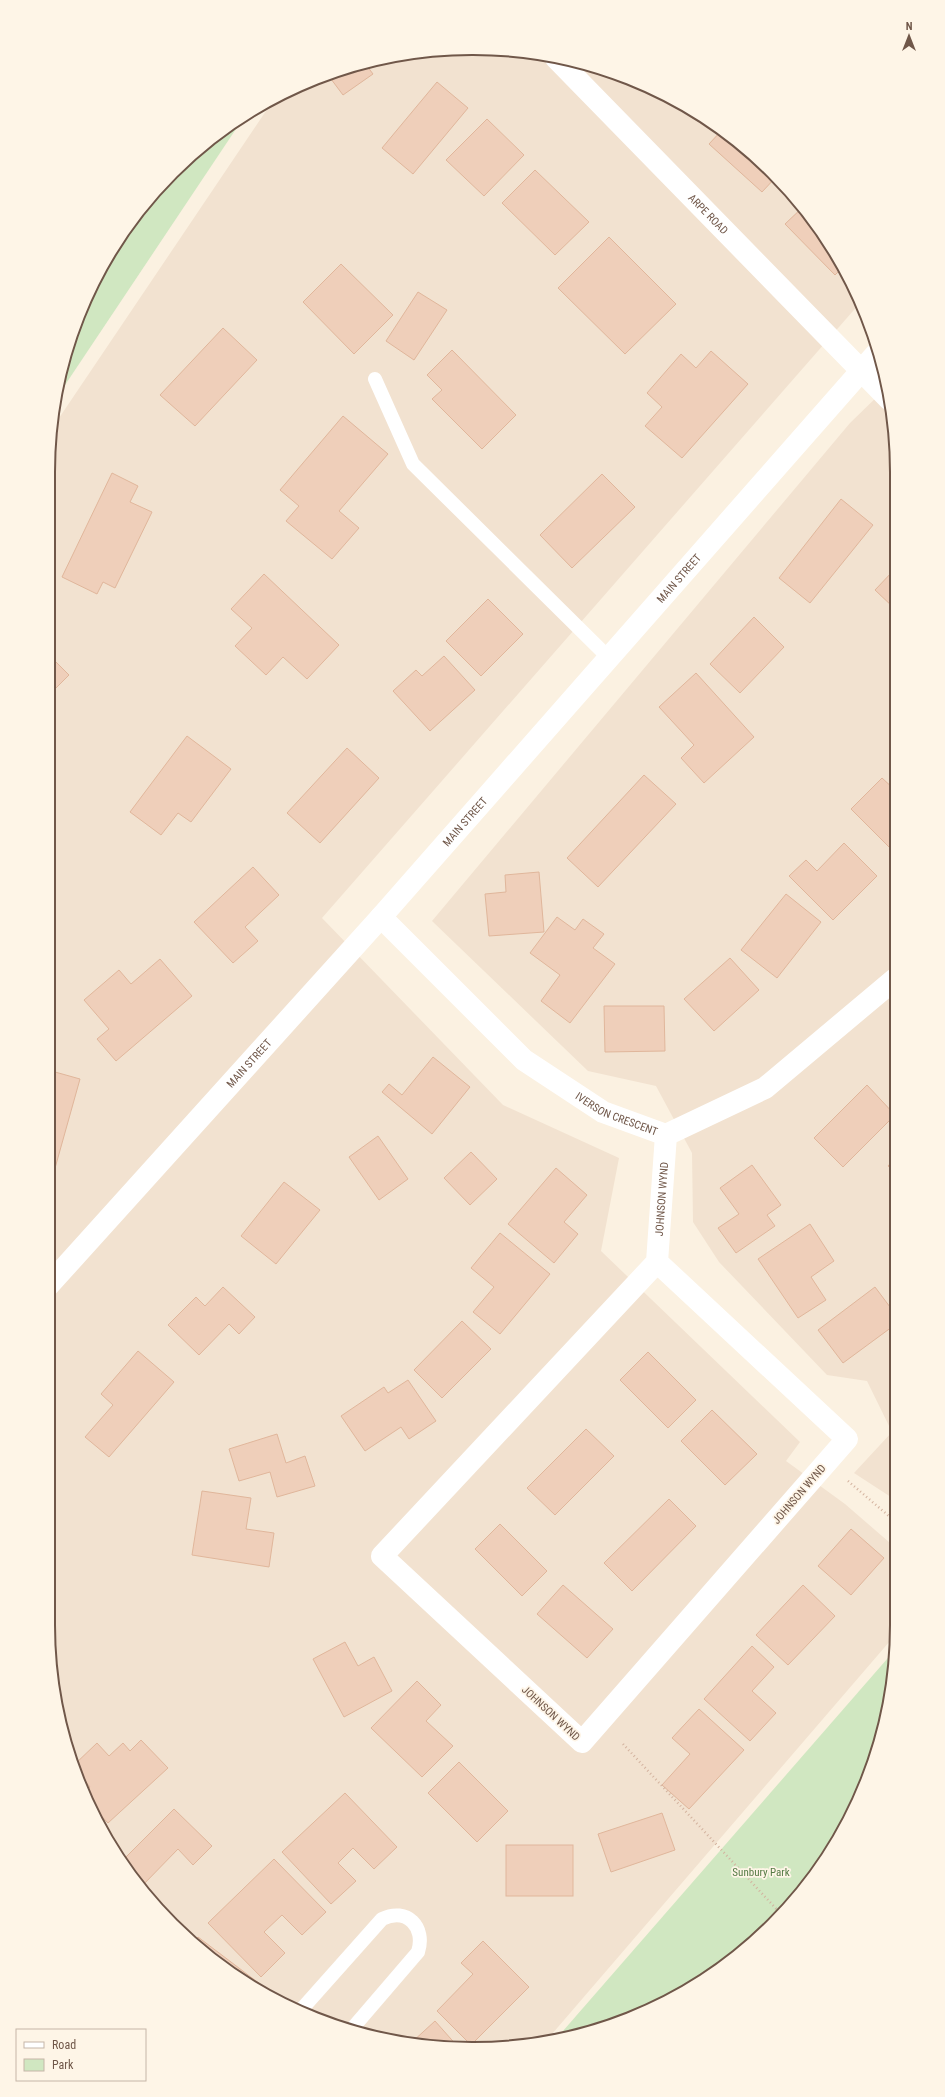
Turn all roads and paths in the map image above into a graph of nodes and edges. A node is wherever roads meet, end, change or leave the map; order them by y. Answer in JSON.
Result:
{"nodes":[{"id":1,"x":563,"y":65,"type":"edge"},
{"id":2,"x":874,"y":357,"type":"edge"},
{"id":3,"x":861,"y":371,"type":"junction"},
{"id":4,"x":375,"y":379,"type":"dead end"},
{"id":5,"x":882,"y":392,"type":"edge"},
{"id":6,"x":609,"y":658,"type":"junction"},
{"id":7,"x":381,"y":917,"type":"junction"},
{"id":8,"x":890,"y":986,"type":"edge"},
{"id":9,"x":666,"y":1135,"type":"junction"},
{"id":10,"x":657,"y":1262,"type":"junction"},
{"id":11,"x":55,"y":1278,"type":"edge"},
{"id":12,"x":848,"y":1481,"type":"dead end"},
{"id":13,"x":890,"y":1517,"type":"edge"},
{"id":14,"x":623,"y":1744,"type":"dead end"},
{"id":15,"x":777,"y":1910,"type":"edge"},
{"id":16,"x":304,"y":2006,"type":"edge"},
{"id":17,"x":355,"y":2025,"type":"edge"}],
"edges":[{"from":1,"to":3,"type":"street","name":"ARPE ROAD"},
{"from":2,"to":3,"type":"street","name":"MAIN STREET"},
{"from":3,"to":5,"type":"street","name":"ARPE ROAD"},
{"from":3,"to":6,"type":"street","name":"MAIN STREET"},
{"from":4,"to":6,"type":"lane"},
{"from":6,"to":7,"type":"street","name":"MAIN STREET"},
{"from":7,"to":9,"type":"street","name":"IVERSON CRESCENT"},
{"from":7,"to":11,"type":"street","name":"MAIN STREET"},
{"from":8,"to":9,"type":"street","name":"IVERSON CRESCENT"},
{"from":9,"to":10,"type":"street","name":"JOHNSON WYND"},
{"from":10,"to":10,"type":"street","name":"JOHNSON WYND"},
{"from":12,"to":13,"type":"path"},
{"from":14,"to":15,"type":"path"},
{"from":16,"to":17,"type":"lane"}]}
